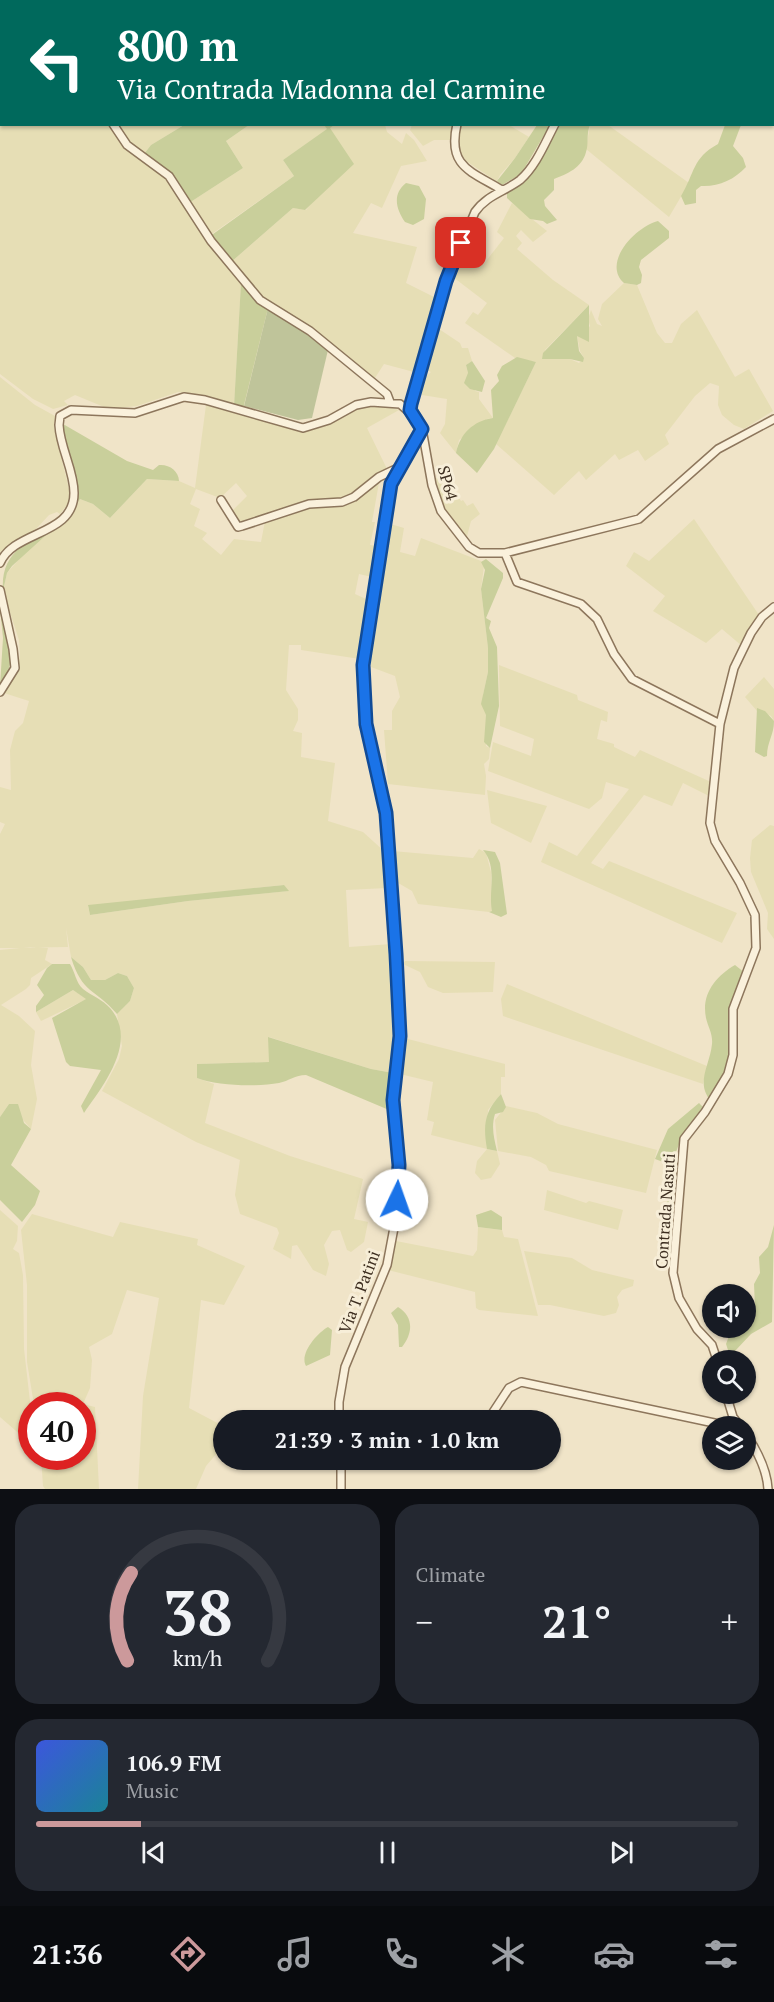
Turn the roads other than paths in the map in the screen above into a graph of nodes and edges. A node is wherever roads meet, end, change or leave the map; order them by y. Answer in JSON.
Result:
{"nodes":[{"id":1,"x":114,"y":126,"type":"edge"},
{"id":2,"x":457,"y":126,"type":"edge"},
{"id":3,"x":554,"y":126,"type":"edge"},
{"id":4,"x":502,"y":190,"type":"junction"},
{"id":5,"x":390,"y":402,"type":"junction"},
{"id":6,"x":410,"y":410,"type":"junction"},
{"id":7,"x":774,"y":419,"type":"edge"},
{"id":8,"x":422,"y":429,"type":"junction"},
{"id":9,"x":400,"y":467,"type":"junction"},
{"id":10,"x":221,"y":500,"type":"dead end"},
{"id":11,"x":505,"y":553,"type":"junction"},
{"id":12,"x":0,"y":563,"type":"edge"},
{"id":13,"x":0,"y":590,"type":"edge"},
{"id":14,"x":774,"y":607,"type":"edge"},
{"id":15,"x":0,"y":692,"type":"edge"},
{"id":16,"x":720,"y":724,"type":"junction"},
{"id":17,"x":714,"y":1350,"type":"edge"},
{"id":18,"x":339,"y":1410,"type":"edge"},
{"id":19,"x":495,"y":1410,"type":"edge"},
{"id":20,"x":702,"y":1420,"type":"edge"},
{"id":21,"x":756,"y":1455,"type":"edge"},
{"id":22,"x":340,"y":1470,"type":"edge"},
{"id":23,"x":341,"y":1489,"type":"edge"},
{"id":24,"x":768,"y":1489,"type":"edge"}],
"edges":[{"from":1,"to":5,"type":"street"},
{"from":2,"to":4,"type":"street"},
{"from":3,"to":4,"type":"street"},
{"from":4,"to":6,"type":"street"},
{"from":5,"to":6,"type":"street"},
{"from":5,"to":12,"type":"street"},
{"from":6,"to":8,"type":"street","name":"SP64","number":"SP64"},
{"from":7,"to":11,"type":"street","number":"SP64"},
{"from":8,"to":9,"type":"street","name":"Via T. Patini"},
{"from":8,"to":11,"type":"street","name":"SP64","number":"SP64"},
{"from":9,"to":10,"type":"street"},
{"from":9,"to":18,"type":"street","name":"Via T. Patini"},
{"from":11,"to":16,"type":"street"},
{"from":13,"to":15,"type":"street"},
{"from":14,"to":16,"type":"street","name":"Contrada Nasuti"},
{"from":16,"to":17,"type":"street","name":"Contrada Nasuti"},
{"from":19,"to":20,"type":"street"},
{"from":21,"to":24,"type":"street"},
{"from":22,"to":23,"type":"street"}]}
